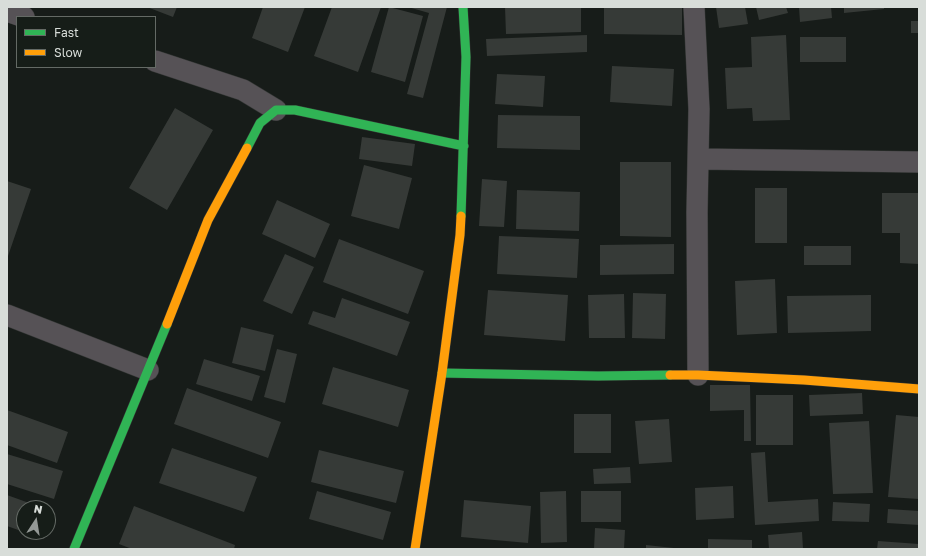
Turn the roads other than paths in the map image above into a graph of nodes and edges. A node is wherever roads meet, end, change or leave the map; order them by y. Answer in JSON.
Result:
{"nodes":[{"id":1,"x":463,"y":7,"type":"edge"},
{"id":2,"x":694,"y":7,"type":"edge"},
{"id":3,"x":7,"y":11,"type":"edge"},
{"id":4,"x":21,"y":16,"type":"edge"},
{"id":5,"x":156,"y":61,"type":"edge"},
{"id":6,"x":276,"y":110,"type":"junction"},
{"id":7,"x":464,"y":146,"type":"junction"},
{"id":8,"x":699,"y":159,"type":"junction"},
{"id":9,"x":919,"y":162,"type":"edge"},
{"id":10,"x":7,"y":315,"type":"edge"},
{"id":11,"x":148,"y":370,"type":"junction"},
{"id":12,"x":442,"y":373,"type":"junction"},
{"id":13,"x":698,"y":375,"type":"junction"},
{"id":14,"x":919,"y":389,"type":"edge"},
{"id":15,"x":74,"y":549,"type":"edge"},
{"id":16,"x":415,"y":549,"type":"edge"}],
"edges":[{"from":1,"to":7,"type":"street"},
{"from":2,"to":8,"type":"street"},
{"from":3,"to":4,"type":"street"},
{"from":5,"to":6,"type":"street"},
{"from":6,"to":7,"type":"street"},
{"from":6,"to":11,"type":"street"},
{"from":7,"to":12,"type":"street"},
{"from":8,"to":9,"type":"street"},
{"from":8,"to":13,"type":"street"},
{"from":10,"to":11,"type":"street"},
{"from":11,"to":15,"type":"street"},
{"from":12,"to":13,"type":"street"},
{"from":12,"to":16,"type":"street"},
{"from":13,"to":14,"type":"street"}]}
